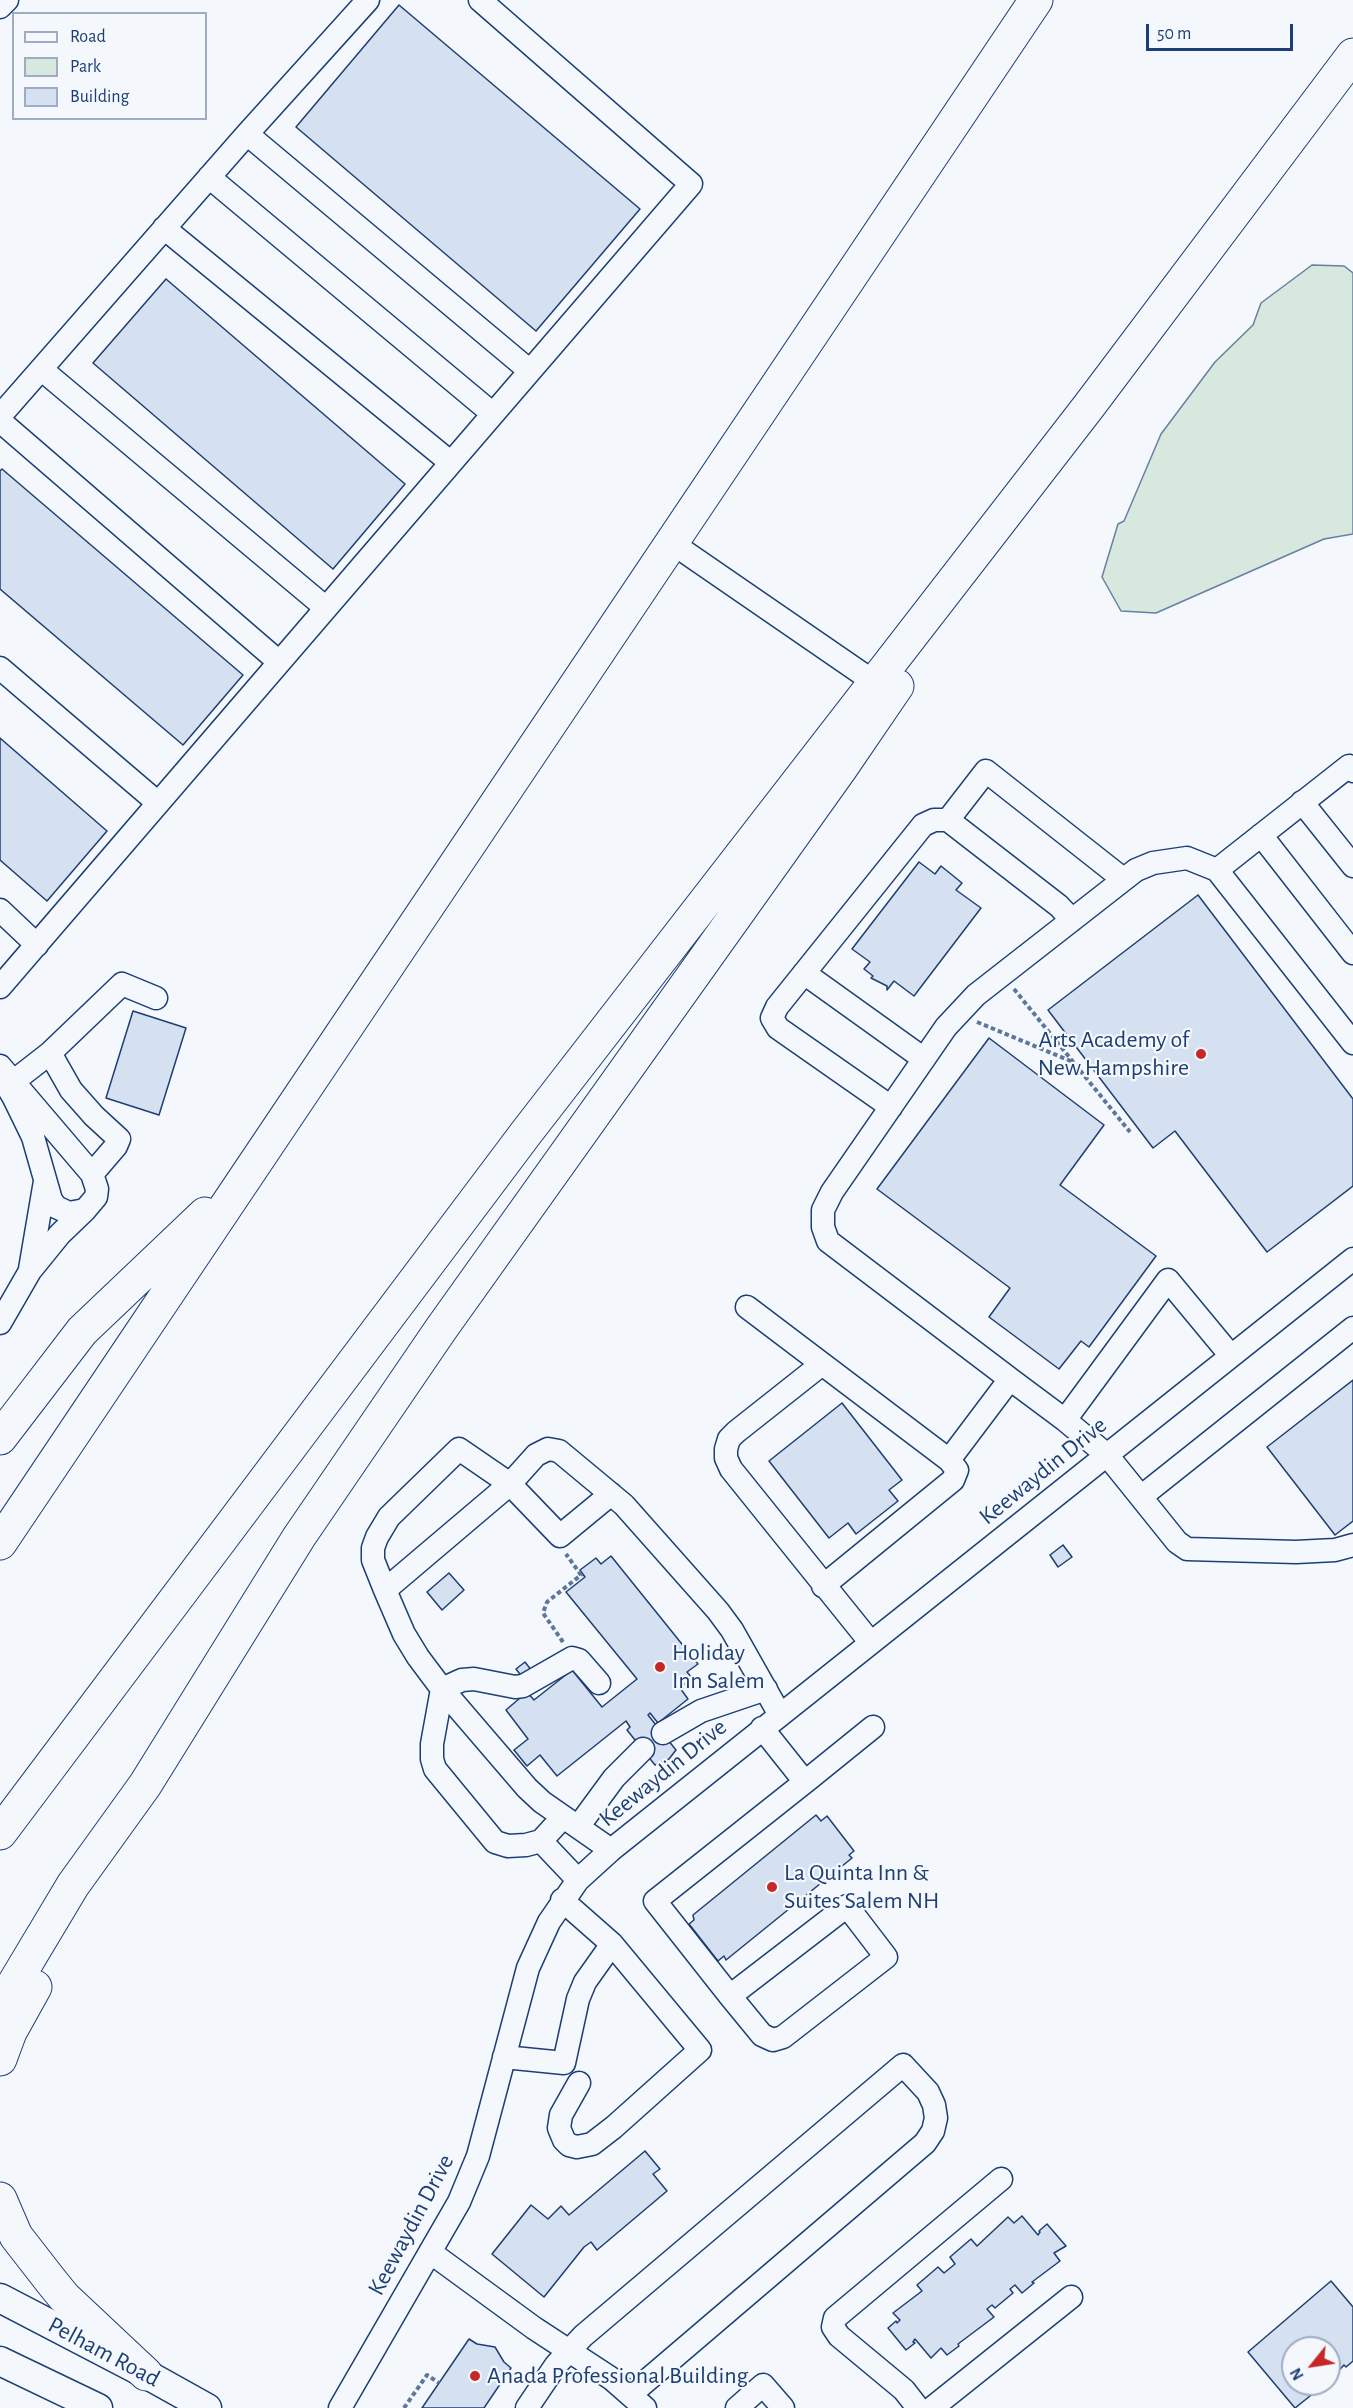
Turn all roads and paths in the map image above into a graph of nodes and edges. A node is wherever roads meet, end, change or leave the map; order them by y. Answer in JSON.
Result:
{"nodes":[{"id":1,"x":7,"y":0,"type":"edge"},
{"id":2,"x":368,"y":0,"type":"edge"},
{"id":3,"x":480,"y":0,"type":"edge"},
{"id":4,"x":1036,"y":0,"type":"edge"},
{"id":5,"x":0,"y":7,"type":"edge"},
{"id":6,"x":1353,"y":55,"type":"edge"},
{"id":7,"x":247,"y":134,"type":"junction"},
{"id":8,"x":209,"y":177,"type":"junction"},
{"id":9,"x":164,"y":228,"type":"junction"},
{"id":10,"x":41,"y":369,"type":"junction"},
{"id":11,"x":530,"y":371,"type":"junction"},
{"id":12,"x":1089,"y":406,"type":"junction"},
{"id":13,"x":493,"y":414,"type":"junction"},
{"id":14,"x":0,"y":416,"type":"edge"},
{"id":15,"x":0,"y":422,"type":"edge"},
{"id":16,"x":450,"y":462,"type":"junction"},
{"id":17,"x":672,"y":543,"type":"junction"},
{"id":18,"x":326,"y":608,"type":"junction"},
{"id":19,"x":279,"y":662,"type":"junction"},
{"id":20,"x":0,"y":668,"type":"edge"},
{"id":21,"x":874,"y":682,"type":"junction"},
{"id":22,"x":1353,"y":771,"type":"edge"},
{"id":23,"x":1302,"y":802,"type":"junction"},
{"id":24,"x":158,"y":803,"type":"junction"},
{"id":25,"x":948,"y":820,"type":"junction"},
{"id":26,"x":1261,"y":835,"type":"junction"},
{"id":27,"x":1353,"y":866,"type":"edge"},
{"id":28,"x":1217,"y":870,"type":"junction"},
{"id":29,"x":1123,"y":879,"type":"junction"},
{"id":30,"x":0,"y":910,"type":"edge"},
{"id":31,"x":1072,"y":921,"type":"junction"},
{"id":32,"x":37,"y":945,"type":"junction"},
{"id":33,"x":1353,"y":953,"type":"edge"},
{"id":34,"x":804,"y":973,"type":"junction"},
{"id":35,"x":1002,"y":974,"type":"junction"},
{"id":36,"x":0,"y":987,"type":"edge"},
{"id":37,"x":156,"y":998,"type":"dead end"},
{"id":38,"x":957,"y":1014,"type":"junction"},
{"id":39,"x":1353,"y":1043,"type":"edge"},
{"id":40,"x":50,"y":1053,"type":"junction"},
{"id":41,"x":924,"y":1059,"type":"junction"},
{"id":42,"x":1074,"y":1062,"type":"junction"},
{"id":43,"x":5,"y":1074,"type":"edge"},
{"id":44,"x":891,"y":1107,"type":"junction"},
{"id":45,"x":1130,"y":1132,"type":"dead end"},
{"id":46,"x":248,"y":1173,"type":"junction"},
{"id":47,"x":92,"y":1174,"type":"junction"},
{"id":48,"x":45,"y":1181,"type":"junction"},
{"id":49,"x":85,"y":1210,"type":"junction"},
{"id":50,"x":1353,"y":1259,"type":"edge"},
{"id":51,"x":30,"y":1271,"type":"junction"},
{"id":52,"x":747,"y":1307,"type":"dead end"},
{"id":53,"x":0,"y":1323,"type":"edge"},
{"id":54,"x":1353,"y":1328,"type":"edge"},
{"id":55,"x":1231,"y":1356,"type":"junction"},
{"id":56,"x":822,"y":1364,"type":"junction"},
{"id":57,"x":1010,"y":1379,"type":"junction"},
{"id":58,"x":1065,"y":1420,"type":"junction"},
{"id":59,"x":0,"y":1438,"type":"edge"},
{"id":60,"x":1107,"y":1455,"type":"junction"},
{"id":61,"x":949,"y":1460,"type":"junction"},
{"id":62,"x":510,"y":1484,"type":"junction"},
{"id":63,"x":611,"y":1494,"type":"junction"},
{"id":64,"x":1142,"y":1496,"type":"junction"},
{"id":65,"x":560,"y":1536,"type":"junction"},
{"id":66,"x":0,"y":1543,"type":"edge"},
{"id":67,"x":1353,"y":1545,"type":"edge"},
{"id":68,"x":823,"y":1586,"type":"junction"},
{"id":69,"x":386,"y":1590,"type":"junction"},
{"id":70,"x":871,"y":1643,"type":"junction"},
{"id":71,"x":572,"y":1658,"type":"junction"},
{"id":72,"x":599,"y":1683,"type":"dead end"},
{"id":73,"x":442,"y":1689,"type":"junction"},
{"id":74,"x":766,"y":1689,"type":"junction"},
{"id":75,"x":771,"y":1721,"type":"junction"},
{"id":76,"x":873,"y":1727,"type":"dead end"},
{"id":77,"x":663,"y":1733,"type":"dead end"},
{"id":78,"x":642,"y":1749,"type":"dead end"},
{"id":79,"x":805,"y":1782,"type":"junction"},
{"id":80,"x":145,"y":1785,"type":"junction"},
{"id":81,"x":570,"y":1822,"type":"junction"},
{"id":82,"x":0,"y":1833,"type":"edge"},
{"id":83,"x":541,"y":1841,"type":"junction"},
{"id":84,"x":611,"y":1850,"type":"junction"},
{"id":85,"x":578,"y":1880,"type":"junction"},
{"id":86,"x":562,"y":1900,"type":"junction"},
{"id":87,"x":612,"y":1944,"type":"junction"},
{"id":88,"x":730,"y":1996,"type":"junction"},
{"id":89,"x":0,"y":2007,"type":"edge"},
{"id":90,"x":504,"y":2056,"type":"junction"},
{"id":91,"x":0,"y":2059,"type":"edge"},
{"id":92,"x":579,"y":2083,"type":"dead end"},
{"id":93,"x":1001,"y":2179,"type":"dead end"},
{"id":94,"x":0,"y":2199,"type":"edge"},
{"id":95,"x":430,"y":2252,"type":"junction"},
{"id":96,"x":1071,"y":2297,"type":"dead end"},
{"id":97,"x":0,"y":2298,"type":"edge"},
{"id":98,"x":568,"y":2351,"type":"junction"},
{"id":99,"x":0,"y":2361,"type":"edge"},
{"id":100,"x":146,"y":2373,"type":"junction"},
{"id":101,"x":439,"y":2383,"type":"dead end"},
{"id":102,"x":638,"y":2401,"type":"edge"},
{"id":103,"x":98,"y":2408,"type":"edge"},
{"id":104,"x":207,"y":2408,"type":"edge"},
{"id":105,"x":340,"y":2408,"type":"edge"},
{"id":106,"x":404,"y":2408,"type":"edge"},
{"id":107,"x":527,"y":2408,"type":"edge"},
{"id":108,"x":737,"y":2408,"type":"edge"},
{"id":109,"x":783,"y":2408,"type":"edge"},
{"id":110,"x":918,"y":2408,"type":"edge"},
{"id":111,"x":932,"y":2408,"type":"edge"}],
"edges":[{"from":1,"to":5,"type":"street"},
{"from":2,"to":7,"type":"street"},
{"from":3,"to":11,"type":"street"},
{"from":4,"to":17,"type":"highway"},
{"from":6,"to":12,"type":"highway"},
{"from":7,"to":8,"type":"street"},
{"from":7,"to":11,"type":"street"},
{"from":8,"to":9,"type":"street"},
{"from":8,"to":13,"type":"street"},
{"from":9,"to":10,"type":"street"},
{"from":9,"to":16,"type":"street"},
{"from":10,"to":14,"type":"street"},
{"from":10,"to":18,"type":"street"},
{"from":11,"to":13,"type":"street"},
{"from":12,"to":21,"type":"highway"},
{"from":12,"to":80,"type":"highway"},
{"from":13,"to":16,"type":"street"},
{"from":15,"to":19,"type":"street"},
{"from":16,"to":18,"type":"street"},
{"from":17,"to":21,"type":"street"},
{"from":17,"to":46,"type":"highway"},
{"from":18,"to":19,"type":"street"},
{"from":19,"to":24,"type":"street"},
{"from":20,"to":24,"type":"street"},
{"from":21,"to":82,"type":"highway"},
{"from":22,"to":23,"type":"street"},
{"from":23,"to":26,"type":"street"},
{"from":23,"to":27,"type":"street"},
{"from":24,"to":32,"type":"street"},
{"from":25,"to":29,"type":"street"},
{"from":25,"to":31,"type":"street"},
{"from":25,"to":34,"type":"street"},
{"from":26,"to":28,"type":"street"},
{"from":26,"to":33,"type":"street"},
{"from":28,"to":29,"type":"street"},
{"from":28,"to":39,"type":"street"},
{"from":29,"to":31,"type":"street"},
{"from":30,"to":32,"type":"street"},
{"from":31,"to":35,"type":"street"},
{"from":32,"to":36,"type":"street"},
{"from":34,"to":41,"type":"street"},
{"from":34,"to":44,"type":"street"},
{"from":35,"to":38,"type":"street"},
{"from":35,"to":42,"type":"path"},
{"from":37,"to":40,"type":"street"},
{"from":38,"to":41,"type":"street"},
{"from":38,"to":42,"type":"path"},
{"from":40,"to":43,"type":"street"},
{"from":40,"to":47,"type":"street"},
{"from":41,"to":44,"type":"street"},
{"from":42,"to":45,"type":"path"},
{"from":43,"to":47,"type":"street"},
{"from":43,"to":48,"type":"street"},
{"from":44,"to":57,"type":"street"},
{"from":46,"to":59,"type":"highway"},
{"from":46,"to":66,"type":"highway"},
{"from":47,"to":49,"type":"street"},
{"from":48,"to":49,"type":"street"},
{"from":48,"to":51,"type":"street"},
{"from":49,"to":51,"type":"street"},
{"from":50,"to":55,"type":"street","name":"Keewaydin Drive"},
{"from":51,"to":53,"type":"street"},
{"from":52,"to":56,"type":"street"},
{"from":54,"to":64,"type":"street"},
{"from":55,"to":58,"type":"street"},
{"from":55,"to":60,"type":"street","name":"Keewaydin Drive"},
{"from":56,"to":61,"type":"street"},
{"from":56,"to":68,"type":"street"},
{"from":57,"to":58,"type":"street"},
{"from":57,"to":61,"type":"street"},
{"from":58,"to":60,"type":"street"},
{"from":60,"to":64,"type":"street"},
{"from":60,"to":70,"type":"street","name":"Keewaydin Drive"},
{"from":61,"to":68,"type":"street"},
{"from":62,"to":63,"type":"street"},
{"from":62,"to":65,"type":"street"},
{"from":62,"to":69,"type":"street"},
{"from":62,"to":69,"type":"street"},
{"from":63,"to":65,"type":"street"},
{"from":63,"to":74,"type":"street"},
{"from":64,"to":67,"type":"street"},
{"from":65,"to":71,"type":"path"},
{"from":68,"to":70,"type":"street"},
{"from":69,"to":73,"type":"street"},
{"from":70,"to":75,"type":"street","name":"Keewaydin Drive"},
{"from":71,"to":72,"type":"street"},
{"from":71,"to":73,"type":"street"},
{"from":73,"to":81,"type":"street"},
{"from":73,"to":83,"type":"street"},
{"from":74,"to":75,"type":"street"},
{"from":74,"to":77,"type":"street"},
{"from":75,"to":79,"type":"street"},
{"from":75,"to":84,"type":"street","name":"Keewaydin Drive"},
{"from":76,"to":79,"type":"street"},
{"from":78,"to":81,"type":"street"},
{"from":79,"to":88,"type":"street"},
{"from":80,"to":89,"type":"highway"},
{"from":80,"to":91,"type":"highway"},
{"from":81,"to":83,"type":"street"},
{"from":81,"to":84,"type":"street"},
{"from":83,"to":85,"type":"street"},
{"from":84,"to":85,"type":"street","name":"Keewaydin Drive"},
{"from":85,"to":86,"type":"street","name":"Keewaydin Drive"},
{"from":86,"to":87,"type":"street"},
{"from":86,"to":90,"type":"street","name":"Keewaydin Drive"},
{"from":87,"to":90,"type":"street"},
{"from":87,"to":92,"type":"street"},
{"from":88,"to":88,"type":"street"},
{"from":90,"to":95,"type":"street","name":"Keewaydin Drive"},
{"from":93,"to":110,"type":"street"},
{"from":94,"to":100,"type":"highway"},
{"from":95,"to":98,"type":"street"},
{"from":95,"to":105,"type":"street","name":"Keewaydin Drive"},
{"from":96,"to":111,"type":"street"},
{"from":97,"to":100,"type":"main road","name":"Pelham Road"},
{"from":98,"to":102,"type":"street"},
{"from":98,"to":102,"type":"street"},
{"from":98,"to":107,"type":"street"},
{"from":99,"to":103,"type":"main road"},
{"from":100,"to":104,"type":"main road","name":"Pelham Road"},
{"from":101,"to":106,"type":"path"},
{"from":108,"to":109,"type":"street"}]}
